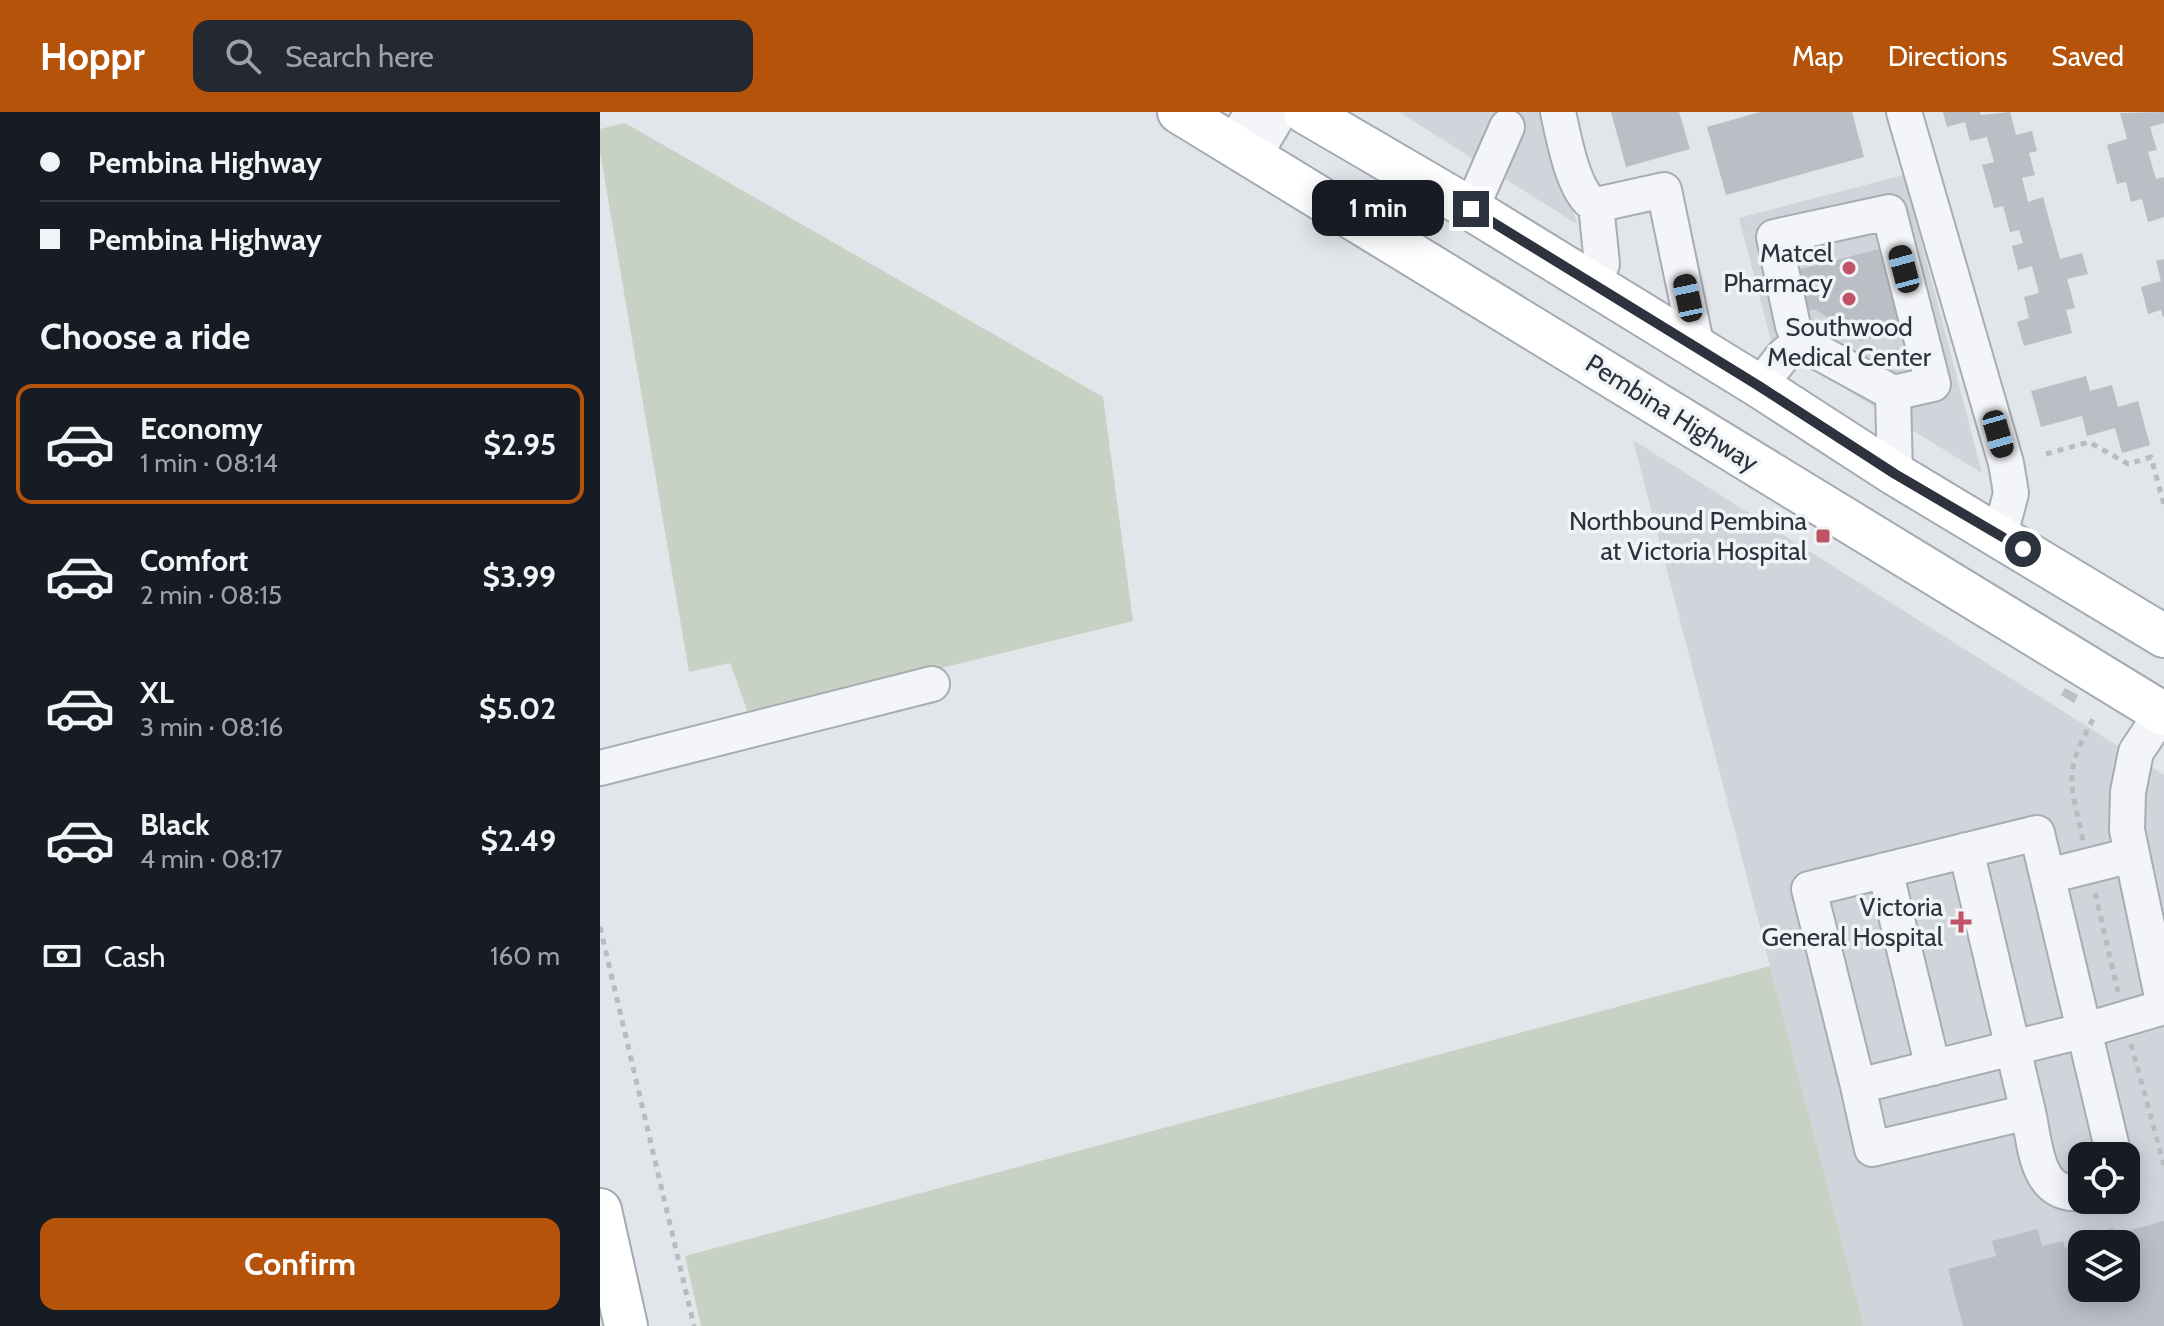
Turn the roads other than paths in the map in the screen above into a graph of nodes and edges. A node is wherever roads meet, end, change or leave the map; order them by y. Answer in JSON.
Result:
{"nodes":[{"id":1,"x":1179,"y":112,"type":"edge"},
{"id":2,"x":1280,"y":112,"type":"edge"},
{"id":3,"x":1305,"y":112,"type":"edge"},
{"id":4,"x":1558,"y":112,"type":"edge"},
{"id":5,"x":1904,"y":112,"type":"edge"},
{"id":6,"x":1507,"y":127,"type":"dead end"},
{"id":7,"x":1246,"y":137,"type":"edge"},
{"id":8,"x":1596,"y":205,"type":"junction"},
{"id":9,"x":1471,"y":209,"type":"junction"},
{"id":10,"x":1594,"y":286,"type":"junction"},
{"id":11,"x":1800,"y":342,"type":"junction"},
{"id":12,"x":1697,"y":348,"type":"junction"},
{"id":13,"x":1759,"y":386,"type":"junction"},
{"id":14,"x":1893,"y":393,"type":"junction"},
{"id":15,"x":1895,"y":474,"type":"junction"},
{"id":16,"x":2000,"y":535,"type":"junction"},
{"id":17,"x":2164,"y":636,"type":"edge"},
{"id":18,"x":932,"y":684,"type":"dead end"},
{"id":19,"x":2163,"y":713,"type":"edge"},
{"id":20,"x":600,"y":768,"type":"edge"},
{"id":21,"x":1966,"y":850,"type":"junction"},
{"id":22,"x":2132,"y":855,"type":"junction"},
{"id":23,"x":1885,"y":870,"type":"junction"},
{"id":24,"x":2048,"y":876,"type":"junction"},
{"id":25,"x":2164,"y":1006,"type":"edge"},
{"id":26,"x":2086,"y":1030,"type":"junction"},
{"id":27,"x":2013,"y":1048,"type":"junction"},
{"id":28,"x":1933,"y":1068,"type":"junction"},
{"id":29,"x":1858,"y":1086,"type":"junction"},
{"id":30,"x":2028,"y":1112,"type":"junction"},
{"id":31,"x":2111,"y":1142,"type":"edge"},
{"id":32,"x":2068,"y":1192,"type":"edge"},
{"id":33,"x":600,"y":1210,"type":"edge"},
{"id":34,"x":626,"y":1326,"type":"edge"}],
"edges":[{"from":1,"to":7,"type":"main road","name":"Pembina Highway"},
{"from":2,"to":7,"type":"lane"},
{"from":3,"to":9,"type":"main road"},
{"from":4,"to":8,"type":"lane"},
{"from":5,"to":16,"type":"lane"},
{"from":6,"to":9,"type":"lane"},
{"from":7,"to":19,"type":"main road","name":"Pembina Highway"},
{"from":8,"to":10,"type":"lane"},
{"from":8,"to":12,"type":"lane"},
{"from":9,"to":10,"type":"main road"},
{"from":10,"to":12,"type":"main road"},
{"from":11,"to":13,"type":"lane"},
{"from":11,"to":14,"type":"lane"},
{"from":11,"to":14,"type":"lane"},
{"from":12,"to":13,"type":"main road"},
{"from":13,"to":15,"type":"main road"},
{"from":14,"to":15,"type":"lane"},
{"from":15,"to":16,"type":"main road"},
{"from":16,"to":17,"type":"main road"},
{"from":18,"to":20,"type":"lane"},
{"from":19,"to":22,"type":"lane"},
{"from":21,"to":23,"type":"lane"},
{"from":21,"to":24,"type":"lane"},
{"from":21,"to":27,"type":"lane"},
{"from":22,"to":24,"type":"lane"},
{"from":22,"to":25,"type":"lane"},
{"from":23,"to":28,"type":"lane"},
{"from":23,"to":29,"type":"lane"},
{"from":24,"to":26,"type":"lane"},
{"from":25,"to":26,"type":"lane"},
{"from":26,"to":27,"type":"lane"},
{"from":26,"to":31,"type":"lane"},
{"from":27,"to":28,"type":"lane"},
{"from":27,"to":30,"type":"lane"},
{"from":28,"to":29,"type":"lane"},
{"from":29,"to":30,"type":"lane"},
{"from":30,"to":32,"type":"lane"},
{"from":33,"to":34,"type":"main road"}]}
